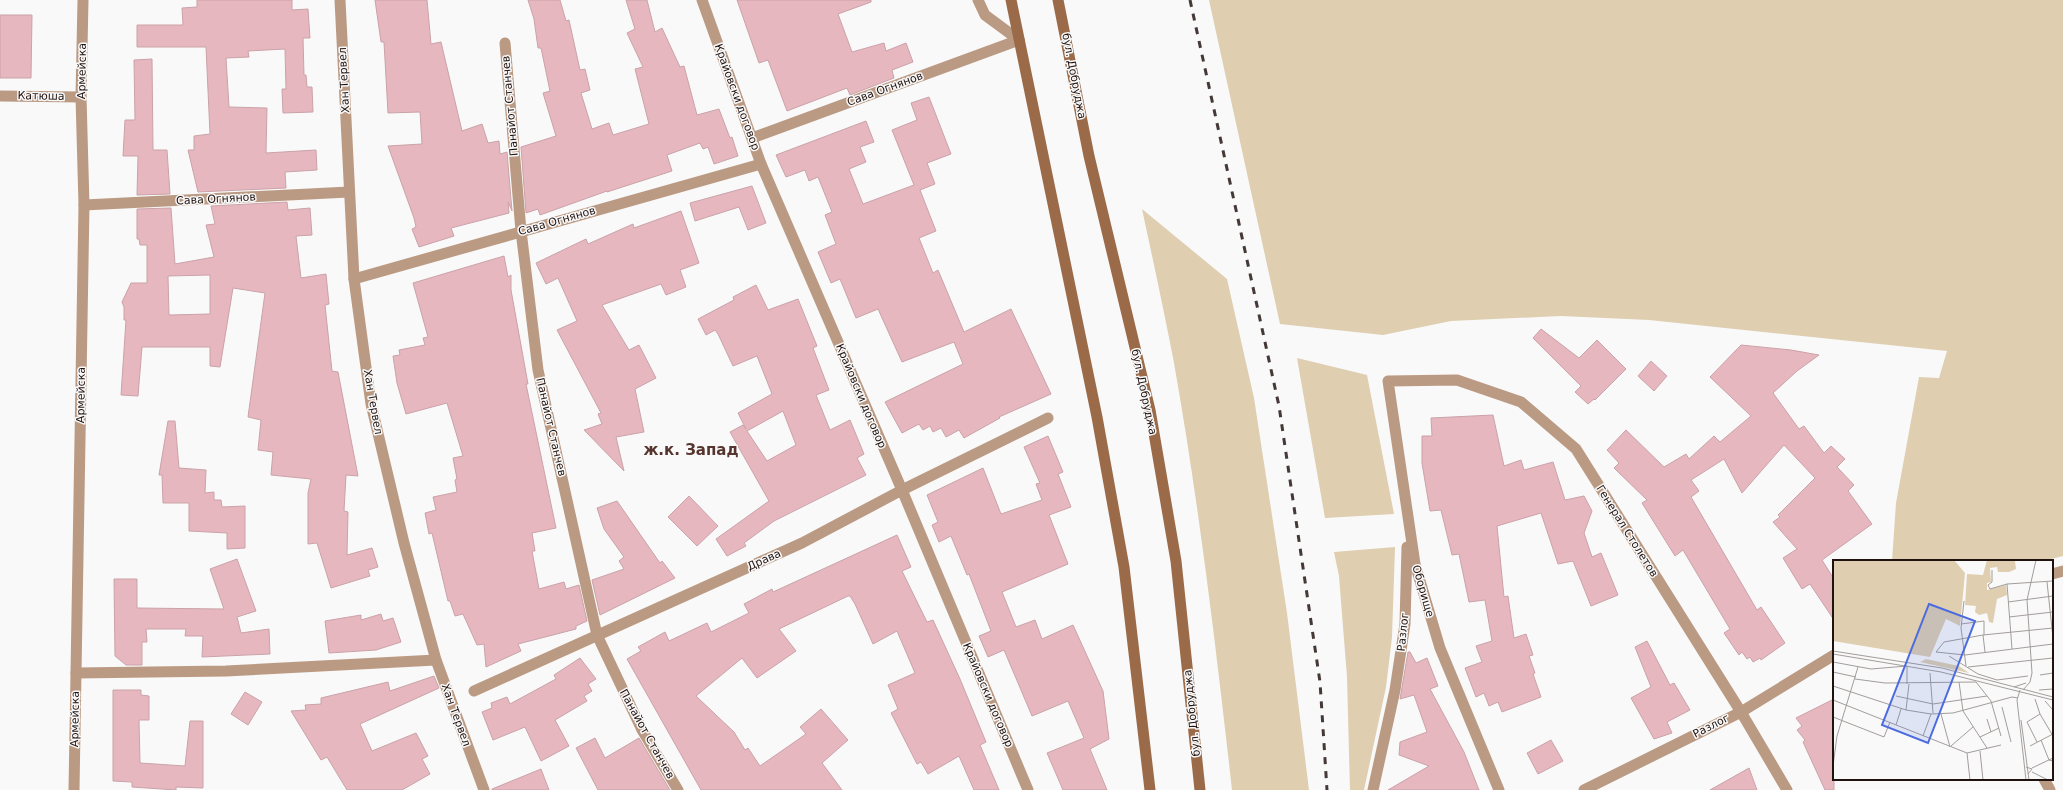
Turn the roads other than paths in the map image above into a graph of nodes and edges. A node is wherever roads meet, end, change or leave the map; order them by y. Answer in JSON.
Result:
{"nodes":[{"id":1,"x":83,"y":0,"type":"edge"},
{"id":2,"x":340,"y":0,"type":"edge"},
{"id":3,"x":702,"y":0,"type":"edge"},
{"id":4,"x":978,"y":0,"type":"edge"},
{"id":5,"x":1010,"y":0,"type":"edge"},
{"id":6,"x":1058,"y":0,"type":"edge"},
{"id":7,"x":1019,"y":40,"type":"junction"},
{"id":8,"x":505,"y":43,"type":"dead end"},
{"id":9,"x":0,"y":96,"type":"edge"},
{"id":10,"x":81,"y":97,"type":"junction"},
{"id":11,"x":752,"y":138,"type":"junction"},
{"id":12,"x":761,"y":164,"type":"junction"},
{"id":13,"x":349,"y":192,"type":"junction"},
{"id":14,"x":84,"y":205,"type":"junction"},
{"id":15,"x":521,"y":231,"type":"junction"},
{"id":16,"x":354,"y":279,"type":"junction"},
{"id":17,"x":1388,"y":381,"type":"joint"},
{"id":18,"x":1048,"y":418,"type":"dead end"},
{"id":19,"x":902,"y":490,"type":"junction"},
{"id":20,"x":1408,"y":520,"type":"junction"},
{"id":21,"x":2063,"y":571,"type":"edge"},
{"id":22,"x":2053,"y":574,"type":"edge"},
{"id":23,"x":597,"y":635,"type":"junction"},
{"id":24,"x":1833,"y":656,"type":"edge"},
{"id":25,"x":436,"y":660,"type":"junction"},
{"id":26,"x":76,"y":673,"type":"junction"},
{"id":27,"x":474,"y":691,"type":"dead end"},
{"id":28,"x":1741,"y":712,"type":"junction"},
{"id":29,"x":2045,"y":780,"type":"edge"},
{"id":30,"x":74,"y":790,"type":"edge"},
{"id":31,"x":484,"y":790,"type":"edge"},
{"id":32,"x":678,"y":790,"type":"edge"},
{"id":33,"x":1028,"y":790,"type":"edge"},
{"id":34,"x":1150,"y":790,"type":"edge"},
{"id":35,"x":1200,"y":790,"type":"edge"},
{"id":36,"x":1373,"y":790,"type":"edge"},
{"id":37,"x":1499,"y":790,"type":"edge"},
{"id":38,"x":1584,"y":790,"type":"edge"},
{"id":39,"x":1787,"y":790,"type":"edge"},
{"id":40,"x":2050,"y":790,"type":"edge"}],
"edges":[{"from":1,"to":10,"type":"street","name":"Армейска"},
{"from":2,"to":13,"type":"street","name":"Хан Тервел"},
{"from":3,"to":11,"type":"street","name":"Крайовски договор"},
{"from":4,"to":7,"type":"street"},
{"from":5,"to":7,"type":"main road"},
{"from":6,"to":35,"type":"main road","name":"бул. Добруджа"},
{"from":7,"to":11,"type":"street","name":"Сава Огнянов"},
{"from":7,"to":34,"type":"main road"},
{"from":8,"to":15,"type":"street","name":"Панайот Станчев"},
{"from":9,"to":10,"type":"street","name":"Катюша"},
{"from":10,"to":14,"type":"street","name":"Армейска"},
{"from":11,"to":12,"type":"street","name":"Крайовски договор"},
{"from":12,"to":15,"type":"street","name":"Сава Огнянов"},
{"from":12,"to":19,"type":"street","name":"Крайовски договор"},
{"from":13,"to":14,"type":"street","name":"Сава Огнянов"},
{"from":13,"to":16,"type":"street","name":"Хан Тервел"},
{"from":14,"to":26,"type":"street","name":"Армейска"},
{"from":15,"to":16,"type":"street","name":"Сава Огнянов"},
{"from":15,"to":23,"type":"street","name":"Панайот Станчев"},
{"from":16,"to":25,"type":"street","name":"Хан Тервел"},
{"from":17,"to":20,"type":"street","name":"Оборище"},
{"from":17,"to":28,"type":"street","name":"Генерал Столетов"},
{"from":18,"to":19,"type":"street","name":"Драва"},
{"from":19,"to":23,"type":"street","name":"Драва"},
{"from":19,"to":33,"type":"street","name":"Крайовски договор"},
{"from":20,"to":36,"type":"street","name":"Разлог"},
{"from":20,"to":37,"type":"street","name":"Оборище"},
{"from":21,"to":22,"type":"street"},
{"from":23,"to":27,"type":"street","name":"Драва"},
{"from":23,"to":32,"type":"street","name":"Панайот Станчев"},
{"from":24,"to":28,"type":"street","name":"Разлог"},
{"from":25,"to":26,"type":"street"},
{"from":25,"to":31,"type":"street","name":"Хан Тервел"},
{"from":26,"to":30,"type":"street","name":"Армейска"},
{"from":28,"to":38,"type":"street","name":"Разлог"},
{"from":28,"to":39,"type":"street","name":"Генерал Столетов"},
{"from":29,"to":40,"type":"street"}]}
